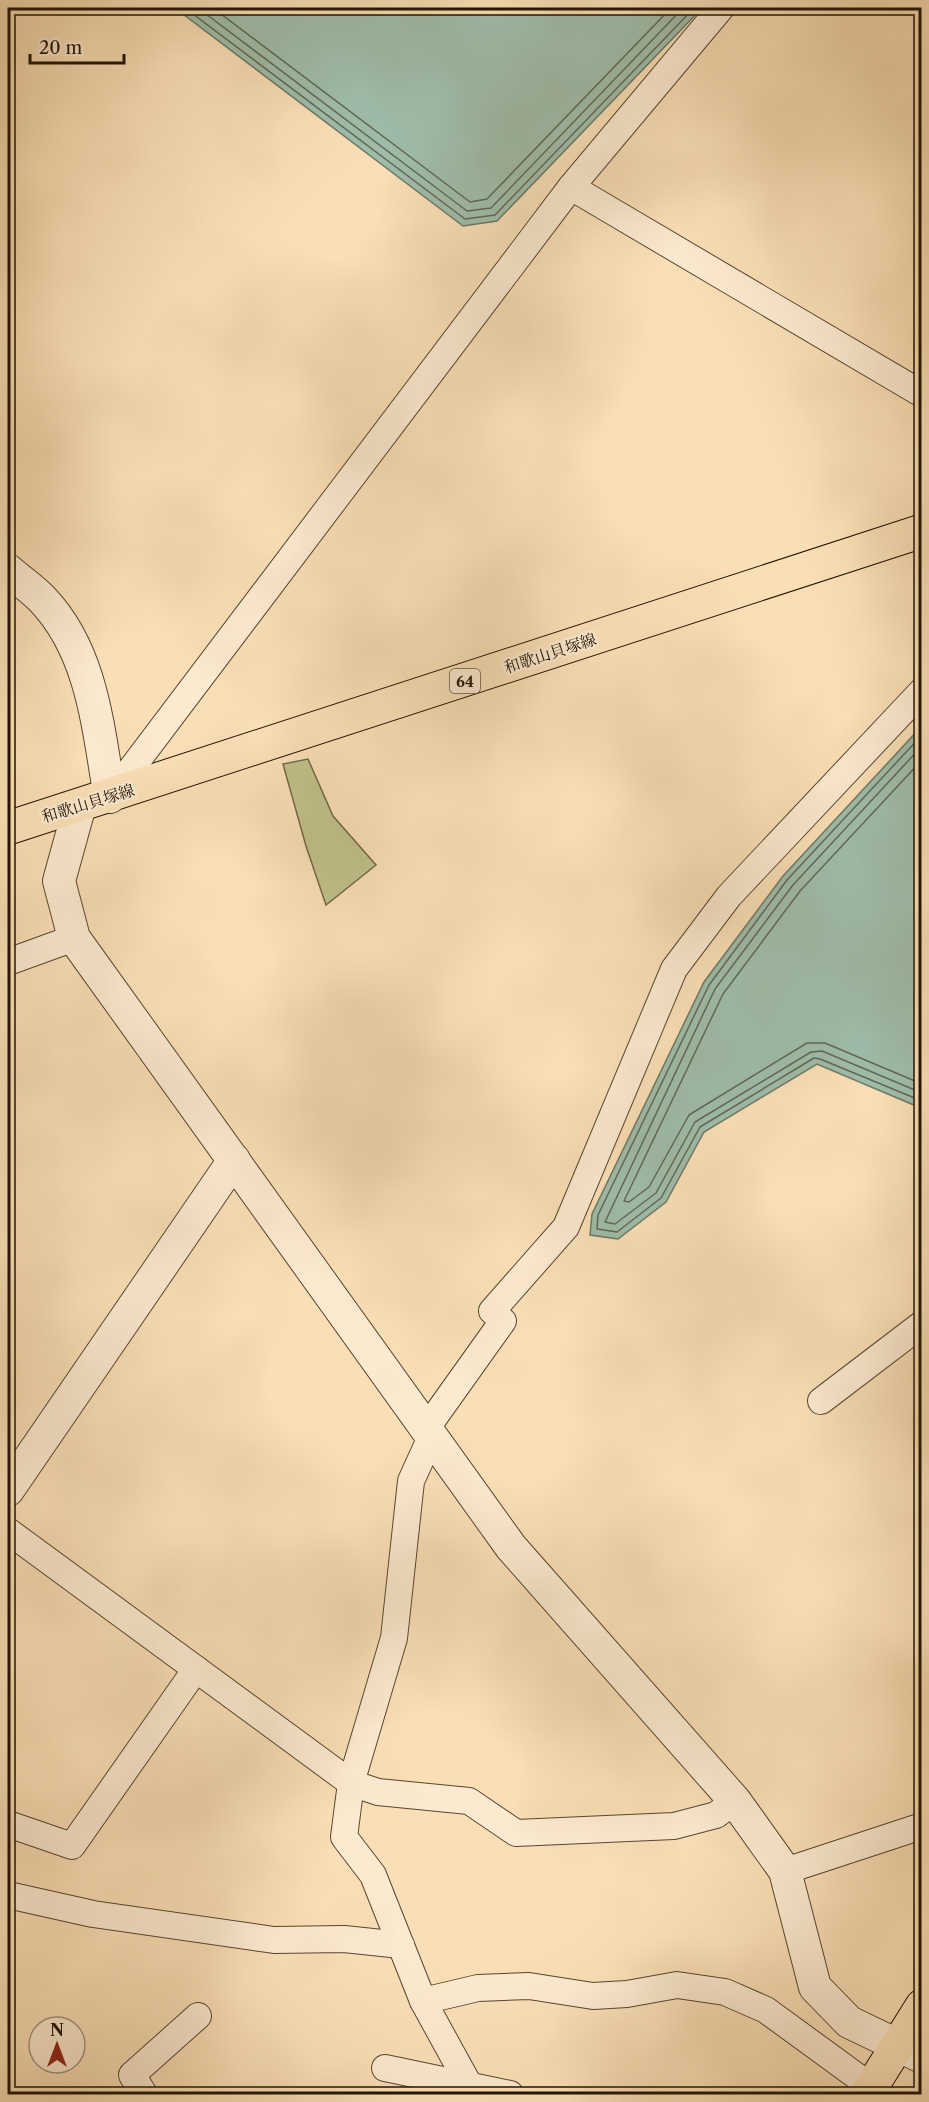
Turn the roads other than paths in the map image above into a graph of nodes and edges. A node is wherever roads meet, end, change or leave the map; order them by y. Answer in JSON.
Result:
{"nodes":[{"id":1,"x":721,"y":8,"type":"edge"},
{"id":2,"x":570,"y":187,"type":"junction"},
{"id":3,"x":921,"y":394,"type":"edge"},
{"id":4,"x":921,"y":531,"type":"edge"},
{"id":5,"x":8,"y":570,"type":"edge"},
{"id":6,"x":921,"y":691,"type":"edge"},
{"id":7,"x":95,"y":801,"type":"junction"},
{"id":8,"x":8,"y":828,"type":"edge"},
{"id":9,"x":74,"y":938,"type":"junction"},
{"id":10,"x":8,"y":962,"type":"edge"},
{"id":11,"x":234,"y":1161,"type":"junction"},
{"id":12,"x":921,"y":1324,"type":"edge"},
{"id":13,"x":821,"y":1401,"type":"dead end"},
{"id":14,"x":428,"y":1433,"type":"junction"},
{"id":15,"x":8,"y":1490,"type":"edge"},
{"id":16,"x":8,"y":1531,"type":"edge"},
{"id":17,"x":196,"y":1669,"type":"junction"},
{"id":18,"x":351,"y":1783,"type":"junction"},
{"id":19,"x":735,"y":1801,"type":"junction"},
{"id":20,"x":8,"y":1824,"type":"edge"},
{"id":21,"x":921,"y":1826,"type":"edge"},
{"id":22,"x":785,"y":1871,"type":"junction"},
{"id":23,"x":8,"y":1894,"type":"edge"},
{"id":24,"x":401,"y":1945,"type":"junction"},
{"id":25,"x":423,"y":2001,"type":"junction"},
{"id":26,"x":921,"y":2006,"type":"edge"},
{"id":27,"x":198,"y":2016,"type":"dead end"},
{"id":28,"x":909,"y":2051,"type":"edge"},
{"id":29,"x":385,"y":2068,"type":"dead end"},
{"id":30,"x":470,"y":2089,"type":"edge"},
{"id":31,"x":873,"y":2092,"type":"edge"},
{"id":32,"x":144,"y":2094,"type":"edge"},
{"id":33,"x":510,"y":2094,"type":"edge"}],
"edges":[{"from":1,"to":2,"type":"street"},
{"from":2,"to":3,"type":"street"},
{"from":2,"to":7,"type":"street"},
{"from":4,"to":7,"type":"main road","name":"和歌山貝塚線","number":"64"},
{"from":5,"to":7,"type":"street"},
{"from":6,"to":14,"type":"street"},
{"from":7,"to":8,"type":"main road","name":"和歌山貝塚線","number":"64"},
{"from":7,"to":9,"type":"street"},
{"from":9,"to":10,"type":"street"},
{"from":9,"to":11,"type":"street"},
{"from":11,"to":14,"type":"street"},
{"from":11,"to":15,"type":"street"},
{"from":12,"to":13,"type":"street"},
{"from":14,"to":18,"type":"street"},
{"from":14,"to":19,"type":"street"},
{"from":16,"to":17,"type":"street"},
{"from":17,"to":18,"type":"street"},
{"from":17,"to":20,"type":"street"},
{"from":18,"to":19,"type":"street"},
{"from":18,"to":24,"type":"street"},
{"from":19,"to":22,"type":"street"},
{"from":21,"to":22,"type":"street"},
{"from":22,"to":28,"type":"street"},
{"from":23,"to":24,"type":"street"},
{"from":24,"to":25,"type":"street"},
{"from":25,"to":30,"type":"street"},
{"from":25,"to":31,"type":"street"},
{"from":26,"to":28,"type":"main road"},
{"from":27,"to":32,"type":"street"},
{"from":28,"to":31,"type":"main road"},
{"from":29,"to":30,"type":"street"},
{"from":30,"to":33,"type":"street"}]}
